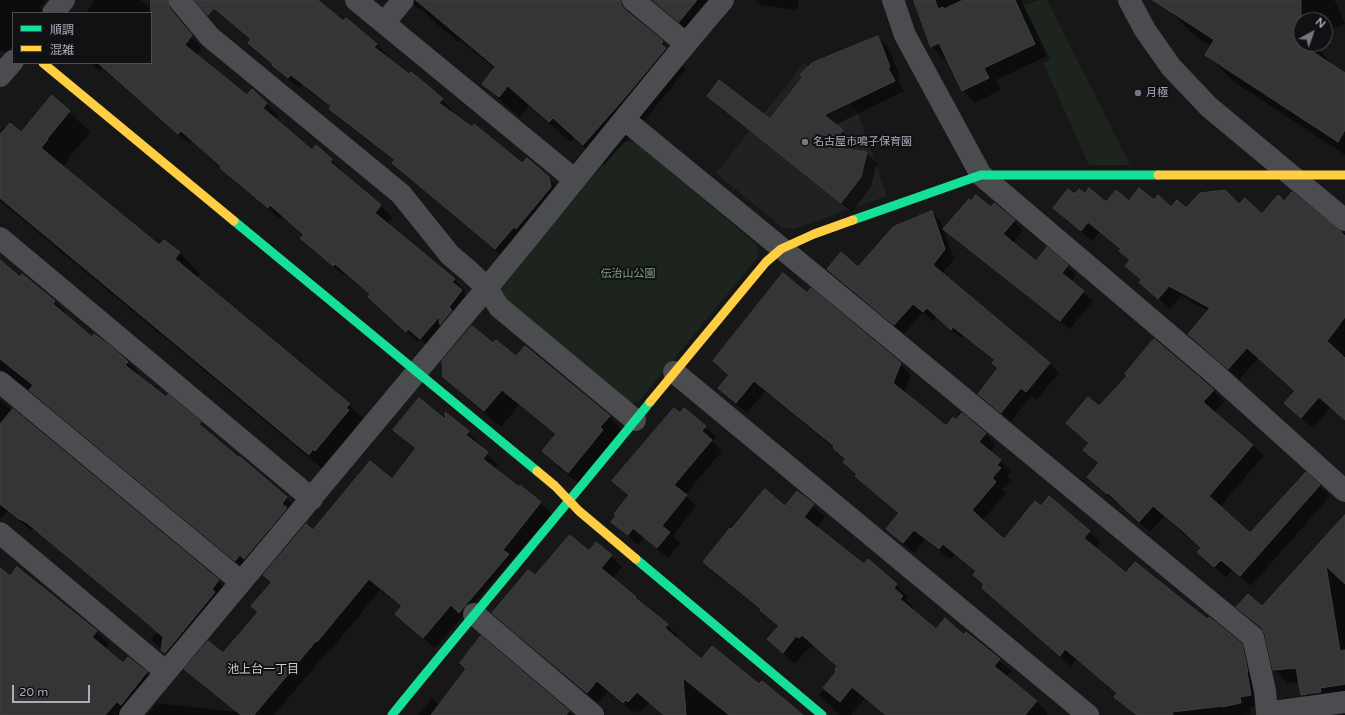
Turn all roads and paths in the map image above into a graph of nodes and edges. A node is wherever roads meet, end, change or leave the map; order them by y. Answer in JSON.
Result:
{"nodes":[{"id":1,"x":64,"y":0,"type":"edge"},
{"id":2,"x":179,"y":0,"type":"edge"},
{"id":3,"x":356,"y":0,"type":"edge"},
{"id":4,"x":404,"y":0,"type":"edge"},
{"id":5,"x":633,"y":0,"type":"edge"},
{"id":6,"x":723,"y":0,"type":"edge"},
{"id":7,"x":893,"y":0,"type":"edge"},
{"id":8,"x":1129,"y":0,"type":"edge"},
{"id":9,"x":54,"y":12,"type":"edge"},
{"id":10,"x":384,"y":23,"type":"junction"},
{"id":11,"x":686,"y":44,"type":"junction"},
{"id":12,"x":12,"y":62,"type":"edge"},
{"id":13,"x":44,"y":64,"type":"edge"},
{"id":14,"x":0,"y":76,"type":"edge"},
{"id":15,"x":624,"y":120,"type":"junction"},
{"id":16,"x":1345,"y":174,"type":"edge"},
{"id":17,"x":981,"y":175,"type":"junction"},
{"id":18,"x":1290,"y":175,"type":"junction"},
{"id":19,"x":575,"y":180,"type":"junction"},
{"id":20,"x":1345,"y":220,"type":"edge"},
{"id":21,"x":0,"y":238,"type":"edge"},
{"id":22,"x":781,"y":249,"type":"junction"},
{"id":23,"x":486,"y":288,"type":"junction"},
{"id":24,"x":416,"y":372,"type":"junction"},
{"id":25,"x":674,"y":372,"type":"junction"},
{"id":26,"x":0,"y":382,"type":"edge"},
{"id":27,"x":635,"y":420,"type":"junction"},
{"id":28,"x":1345,"y":491,"type":"edge"},
{"id":29,"x":312,"y":499,"type":"junction"},
{"id":30,"x":570,"y":501,"type":"junction"},
{"id":31,"x":5,"y":544,"type":"edge"},
{"id":32,"x":241,"y":582,"type":"junction"},
{"id":33,"x":474,"y":614,"type":"junction"},
{"id":34,"x":166,"y":672,"type":"junction"},
{"id":35,"x":1345,"y":702,"type":"edge"},
{"id":36,"x":1262,"y":714,"type":"edge"},
{"id":37,"x":130,"y":715,"type":"edge"},
{"id":38,"x":392,"y":715,"type":"edge"},
{"id":39,"x":593,"y":715,"type":"edge"},
{"id":40,"x":822,"y":715,"type":"edge"},
{"id":41,"x":1088,"y":715,"type":"edge"}],
"edges":[{"from":1,"to":9,"type":"street"},
{"from":2,"to":23,"type":"street"},
{"from":3,"to":10,"type":"street"},
{"from":4,"to":10,"type":"street"},
{"from":5,"to":11,"type":"street"},
{"from":6,"to":11,"type":"street"},
{"from":7,"to":17,"type":"street"},
{"from":8,"to":18,"type":"street"},
{"from":10,"to":19,"type":"street"},
{"from":11,"to":15,"type":"street"},
{"from":12,"to":14,"type":"street"},
{"from":13,"to":24,"type":"street"},
{"from":15,"to":19,"type":"street"},
{"from":15,"to":22,"type":"street"},
{"from":16,"to":18,"type":"street"},
{"from":17,"to":18,"type":"street"},
{"from":17,"to":22,"type":"street"},
{"from":17,"to":28,"type":"street"},
{"from":18,"to":20,"type":"street"},
{"from":19,"to":23,"type":"street"},
{"from":21,"to":29,"type":"street"},
{"from":22,"to":25,"type":"street"},
{"from":22,"to":36,"type":"street"},
{"from":23,"to":24,"type":"street"},
{"from":23,"to":27,"type":"street"},
{"from":24,"to":29,"type":"street"},
{"from":24,"to":30,"type":"street"},
{"from":25,"to":27,"type":"street"},
{"from":25,"to":41,"type":"street"},
{"from":26,"to":32,"type":"street"},
{"from":27,"to":30,"type":"street"},
{"from":29,"to":32,"type":"street"},
{"from":30,"to":33,"type":"street"},
{"from":30,"to":40,"type":"street"},
{"from":31,"to":34,"type":"street"},
{"from":32,"to":34,"type":"street"},
{"from":33,"to":38,"type":"street"},
{"from":33,"to":39,"type":"street"},
{"from":34,"to":37,"type":"street"},
{"from":35,"to":36,"type":"street"}]}
